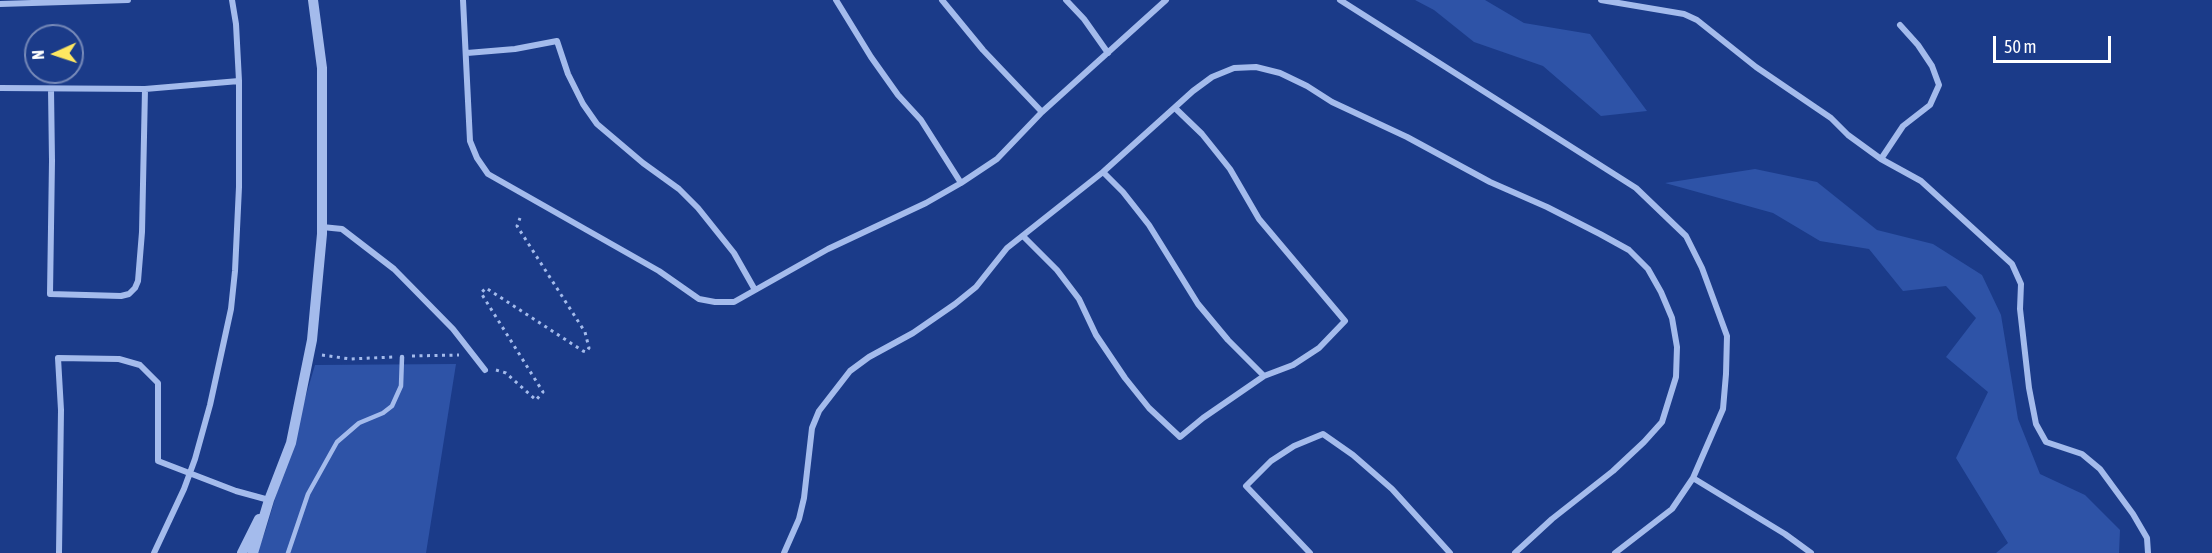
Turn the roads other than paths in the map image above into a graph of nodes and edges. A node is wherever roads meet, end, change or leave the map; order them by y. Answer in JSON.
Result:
{"nodes":[{"id":1,"x":128,"y":0,"type":"edge"},
{"id":2,"x":232,"y":0,"type":"edge"},
{"id":3,"x":313,"y":0,"type":"edge"},
{"id":4,"x":463,"y":0,"type":"edge"},
{"id":5,"x":836,"y":0,"type":"edge"},
{"id":6,"x":942,"y":0,"type":"edge"},
{"id":7,"x":1066,"y":0,"type":"edge"},
{"id":8,"x":1166,"y":0,"type":"edge"},
{"id":9,"x":1340,"y":0,"type":"edge"},
{"id":10,"x":1601,"y":0,"type":"edge"},
{"id":11,"x":9,"y":2,"type":"edge"},
{"id":12,"x":0,"y":4,"type":"edge"},
{"id":13,"x":1900,"y":25,"type":"dead end"},
{"id":14,"x":467,"y":53,"type":"junction"},
{"id":15,"x":1108,"y":53,"type":"junction"},
{"id":16,"x":239,"y":81,"type":"junction"},
{"id":17,"x":0,"y":88,"type":"edge"},
{"id":18,"x":51,"y":89,"type":"junction"},
{"id":19,"x":145,"y":89,"type":"junction"},
{"id":20,"x":1175,"y":108,"type":"junction"},
{"id":21,"x":1042,"y":112,"type":"junction"},
{"id":22,"x":1881,"y":159,"type":"junction"},
{"id":23,"x":1104,"y":172,"type":"junction"},
{"id":24,"x":961,"y":183,"type":"junction"},
{"id":25,"x":322,"y":227,"type":"junction"},
{"id":26,"x":1023,"y":236,"type":"junction"},
{"id":27,"x":755,"y":290,"type":"junction"},
{"id":28,"x":402,"y":357,"type":"dead end"},
{"id":29,"x":485,"y":370,"type":"road end"},
{"id":30,"x":1263,"y":376,"type":"junction"},
{"id":31,"x":190,"y":472,"type":"junction"},
{"id":32,"x":1693,"y":478,"type":"junction"},
{"id":33,"x":269,"y":500,"type":"junction"},
{"id":34,"x":59,"y":553,"type":"edge"},
{"id":35,"x":154,"y":553,"type":"edge"},
{"id":36,"x":242,"y":553,"type":"edge"},
{"id":37,"x":254,"y":553,"type":"edge"},
{"id":38,"x":288,"y":553,"type":"edge"},
{"id":39,"x":784,"y":553,"type":"edge"},
{"id":40,"x":1310,"y":553,"type":"edge"},
{"id":41,"x":1450,"y":553,"type":"edge"},
{"id":42,"x":1515,"y":553,"type":"edge"},
{"id":43,"x":1615,"y":553,"type":"edge"},
{"id":44,"x":1811,"y":553,"type":"edge"},
{"id":45,"x":2148,"y":553,"type":"edge"}],
"edges":[{"from":1,"to":11,"type":"street"},
{"from":2,"to":16,"type":"street"},
{"from":3,"to":25,"type":"street"},
{"from":4,"to":14,"type":"street"},
{"from":5,"to":24,"type":"street"},
{"from":6,"to":21,"type":"street"},
{"from":7,"to":15,"type":"street"},
{"from":8,"to":15,"type":"street"},
{"from":9,"to":32,"type":"street"},
{"from":10,"to":22,"type":"street"},
{"from":11,"to":12,"type":"street"},
{"from":13,"to":22,"type":"street"},
{"from":14,"to":27,"type":"street"},
{"from":14,"to":27,"type":"street"},
{"from":15,"to":21,"type":"street"},
{"from":16,"to":19,"type":"street"},
{"from":16,"to":31,"type":"street"},
{"from":17,"to":18,"type":"street"},
{"from":18,"to":19,"type":"street"},
{"from":18,"to":19,"type":"street"},
{"from":20,"to":23,"type":"street"},
{"from":20,"to":30,"type":"street"},
{"from":20,"to":42,"type":"street"},
{"from":21,"to":24,"type":"street"},
{"from":22,"to":45,"type":"street"},
{"from":23,"to":26,"type":"street"},
{"from":23,"to":30,"type":"street"},
{"from":24,"to":27,"type":"street"},
{"from":25,"to":29,"type":"street"},
{"from":25,"to":33,"type":"street"},
{"from":26,"to":30,"type":"street"},
{"from":26,"to":39,"type":"street"},
{"from":28,"to":38,"type":"lane"},
{"from":31,"to":33,"type":"street"},
{"from":31,"to":34,"type":"street"},
{"from":31,"to":35,"type":"street"},
{"from":32,"to":43,"type":"street"},
{"from":32,"to":44,"type":"street"},
{"from":33,"to":36,"type":"street"},
{"from":33,"to":37,"type":"street"},
{"from":40,"to":41,"type":"street"}]}
